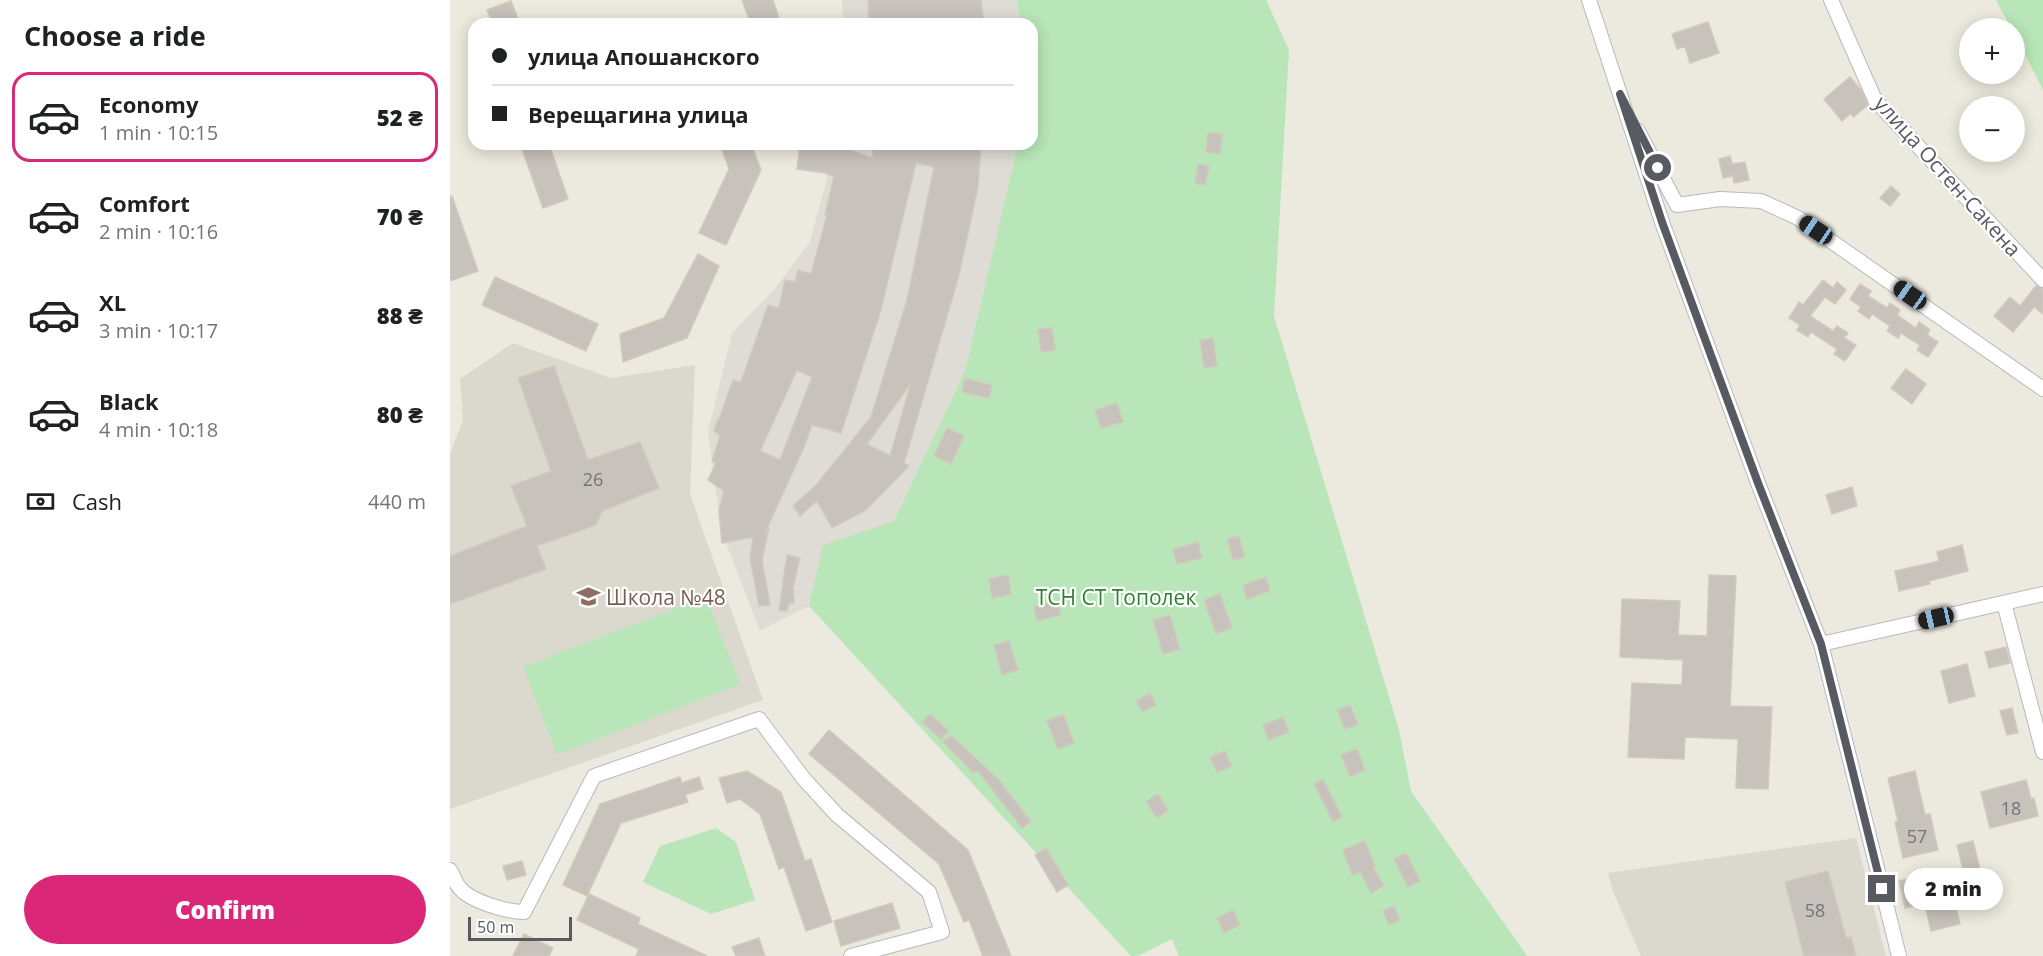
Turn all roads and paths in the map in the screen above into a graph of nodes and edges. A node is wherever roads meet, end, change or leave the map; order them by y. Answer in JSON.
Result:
{"nodes":[{"id":1,"x":1589,"y":0,"type":"edge"},
{"id":2,"x":1831,"y":0,"type":"edge"},
{"id":3,"x":1620,"y":94,"type":"junction"},
{"id":4,"x":2043,"y":280,"type":"edge"},
{"id":5,"x":2043,"y":389,"type":"edge"},
{"id":6,"x":2043,"y":594,"type":"edge"},
{"id":7,"x":2004,"y":603,"type":"junction"},
{"id":8,"x":1821,"y":644,"type":"junction"},
{"id":9,"x":2043,"y":752,"type":"edge"},
{"id":10,"x":450,"y":870,"type":"edge"},
{"id":11,"x":851,"y":956,"type":"edge"},
{"id":12,"x":1899,"y":956,"type":"edge"}],
"edges":[{"from":1,"to":3,"type":"street"},
{"from":2,"to":4,"type":"street","name":"улица Остен-Сакена"},
{"from":3,"to":5,"type":"street"},
{"from":3,"to":8,"type":"street"},
{"from":6,"to":7,"type":"street"},
{"from":7,"to":8,"type":"street"},
{"from":7,"to":9,"type":"street"},
{"from":8,"to":12,"type":"street"},
{"from":10,"to":11,"type":"street"}]}
